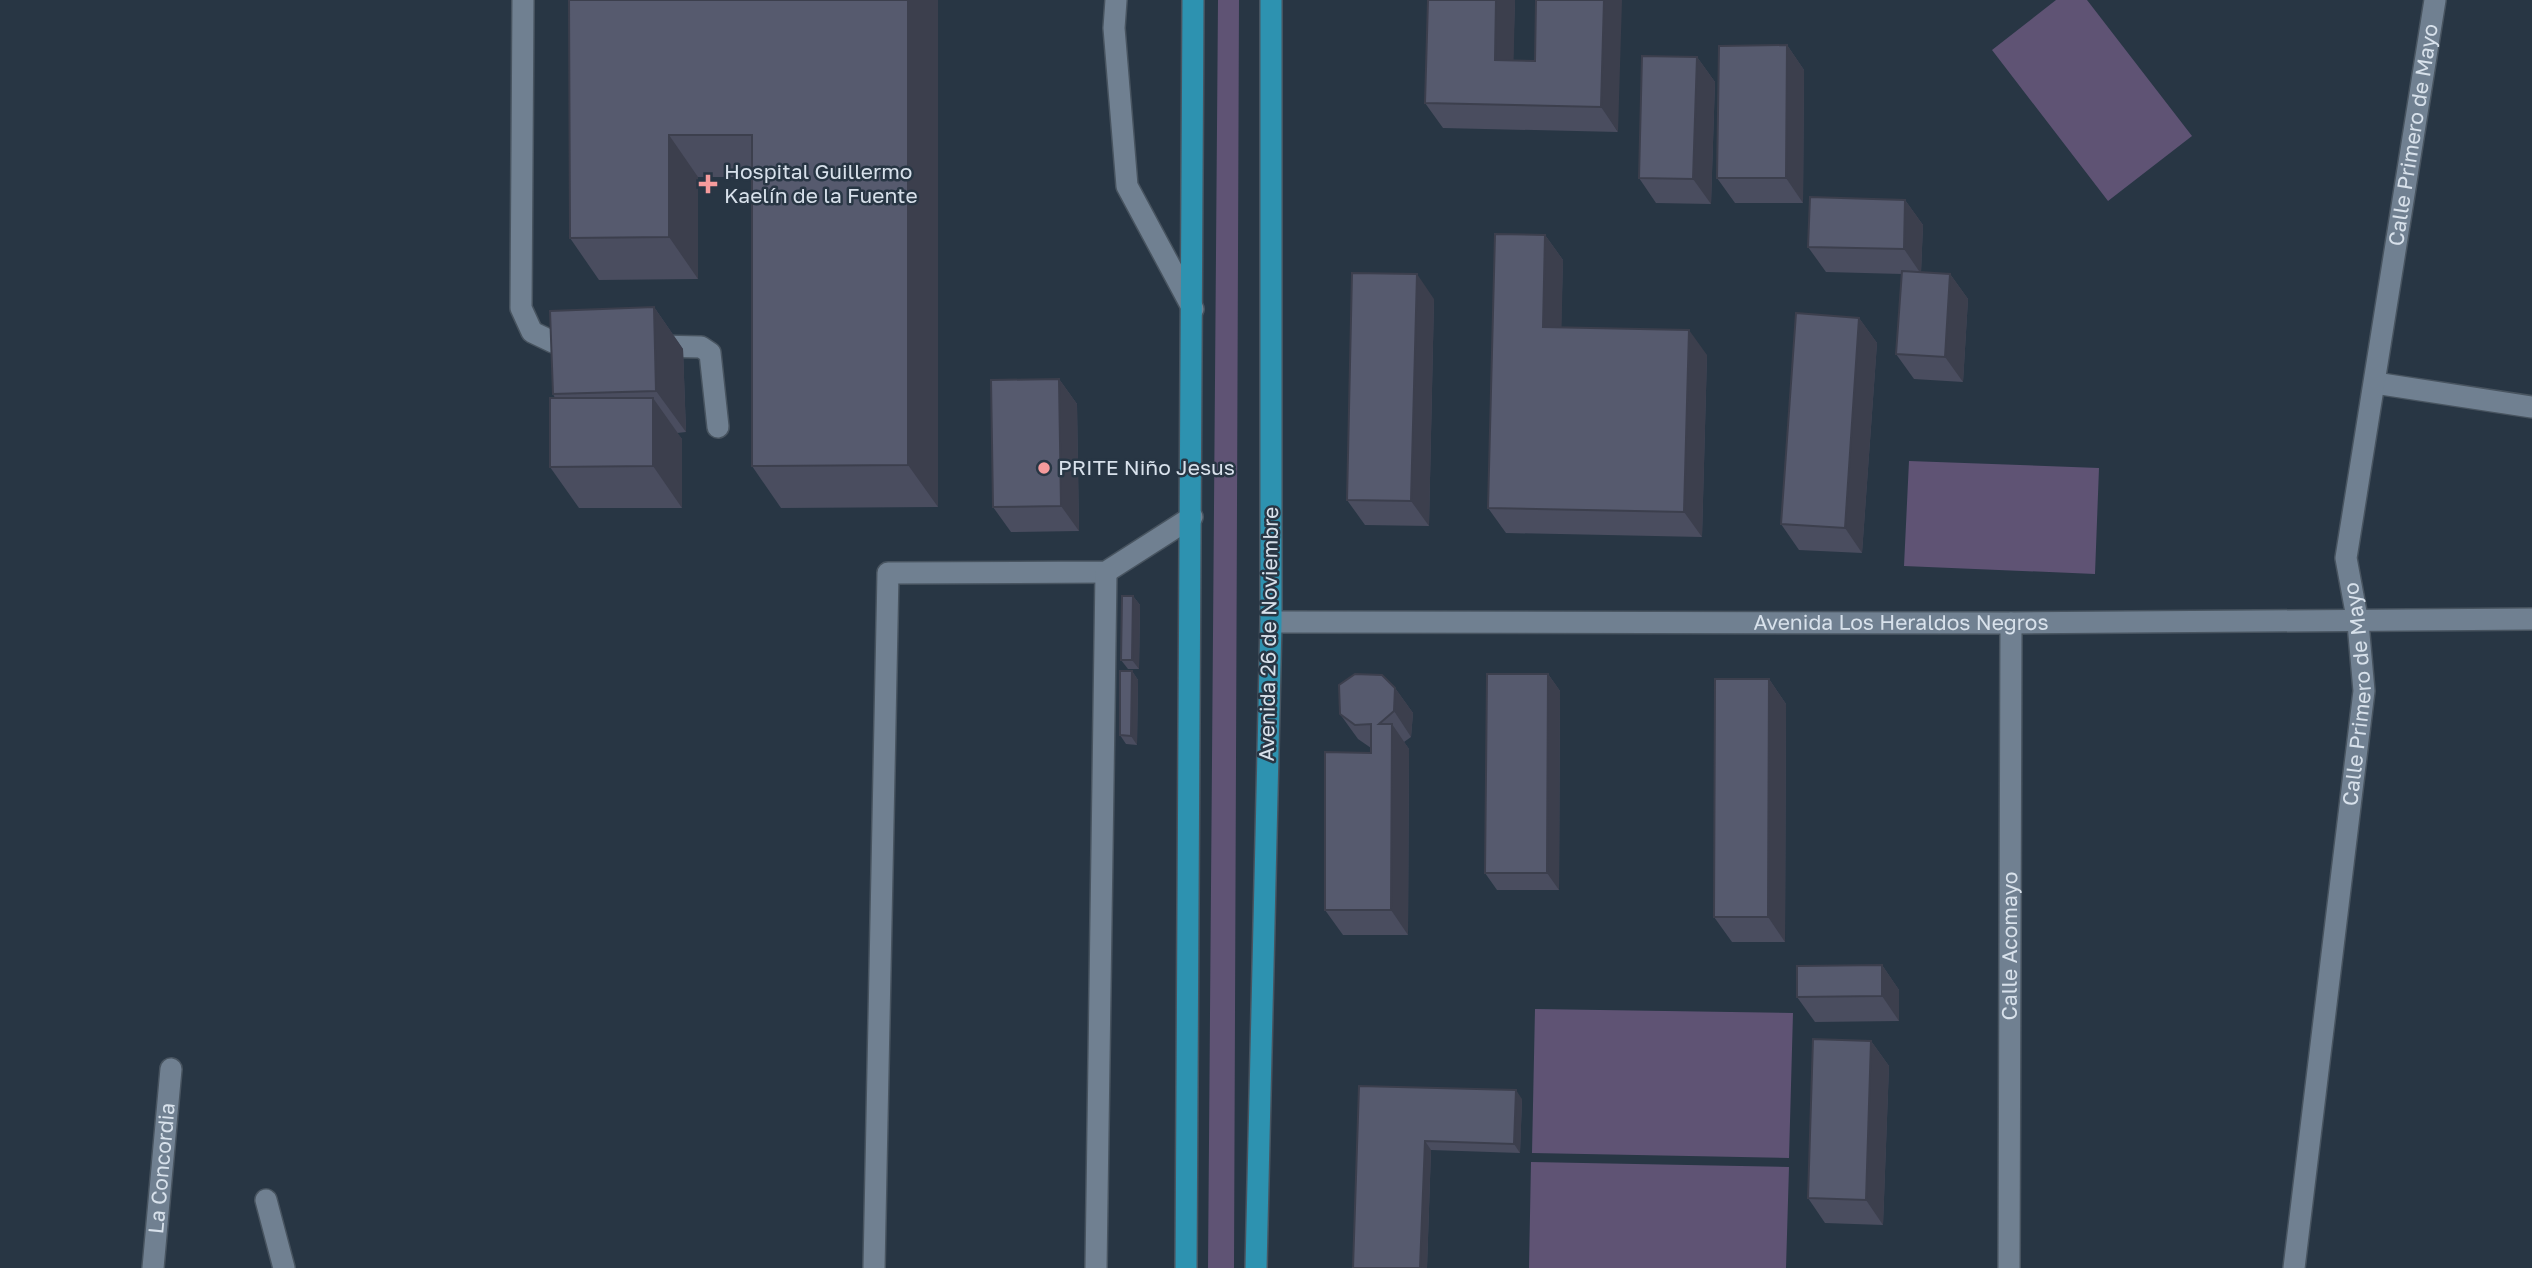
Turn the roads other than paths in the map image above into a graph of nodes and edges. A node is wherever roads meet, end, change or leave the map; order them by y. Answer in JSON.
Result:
{"nodes":[{"id":1,"x":523,"y":0,"type":"edge"},
{"id":2,"x":1116,"y":0,"type":"edge"},
{"id":3,"x":1194,"y":0,"type":"edge"},
{"id":4,"x":1271,"y":0,"type":"edge"},
{"id":5,"x":2435,"y":0,"type":"edge"},
{"id":6,"x":1194,"y":310,"type":"junction"},
{"id":7,"x":594,"y":344,"type":"edge"},
{"id":8,"x":634,"y":345,"type":"edge"},
{"id":9,"x":2375,"y":383,"type":"junction"},
{"id":10,"x":2532,"y":407,"type":"edge"},
{"id":11,"x":718,"y":426,"type":"dead end"},
{"id":12,"x":1192,"y":517,"type":"junction"},
{"id":13,"x":1105,"y":572,"type":"junction"},
{"id":14,"x":2532,"y":620,"type":"edge"},
{"id":15,"x":1271,"y":622,"type":"junction"},
{"id":16,"x":2358,"y":623,"type":"junction"},
{"id":17,"x":2011,"y":624,"type":"junction"},
{"id":18,"x":171,"y":1069,"type":"dead end"},
{"id":19,"x":265,"y":1200,"type":"dead end"},
{"id":20,"x":153,"y":1268,"type":"edge"},
{"id":21,"x":284,"y":1268,"type":"edge"},
{"id":22,"x":874,"y":1268,"type":"edge"},
{"id":23,"x":1096,"y":1268,"type":"edge"},
{"id":24,"x":1186,"y":1268,"type":"edge"},
{"id":25,"x":1256,"y":1268,"type":"edge"},
{"id":26,"x":2009,"y":1268,"type":"edge"},
{"id":27,"x":2294,"y":1268,"type":"edge"}],
"edges":[{"from":1,"to":7,"type":"street"},
{"from":2,"to":6,"type":"street"},
{"from":3,"to":6,"type":"main road"},
{"from":4,"to":15,"type":"main road","name":"Avenida 26 de Noviembre"},
{"from":5,"to":9,"type":"street","name":"Calle Primero de Mayo"},
{"from":6,"to":12,"type":"main road"},
{"from":8,"to":11,"type":"street"},
{"from":9,"to":10,"type":"street"},
{"from":9,"to":16,"type":"street","name":"Calle Primero de Mayo"},
{"from":12,"to":13,"type":"street"},
{"from":12,"to":24,"type":"main road"},
{"from":13,"to":22,"type":"street"},
{"from":13,"to":23,"type":"street"},
{"from":14,"to":16,"type":"street","name":"Avenida Los Heraldos Negros"},
{"from":15,"to":17,"type":"street","name":"Avenida Los Heraldos Negros"},
{"from":15,"to":25,"type":"main road","name":"Avenida 26 de Noviembre"},
{"from":16,"to":17,"type":"street","name":"Avenida Los Heraldos Negros"},
{"from":16,"to":27,"type":"street","name":"Calle Primero de Mayo"},
{"from":17,"to":26,"type":"street","name":"Calle Acomayo"},
{"from":18,"to":20,"type":"street","name":"La Concordia"},
{"from":19,"to":21,"type":"street"}]}
